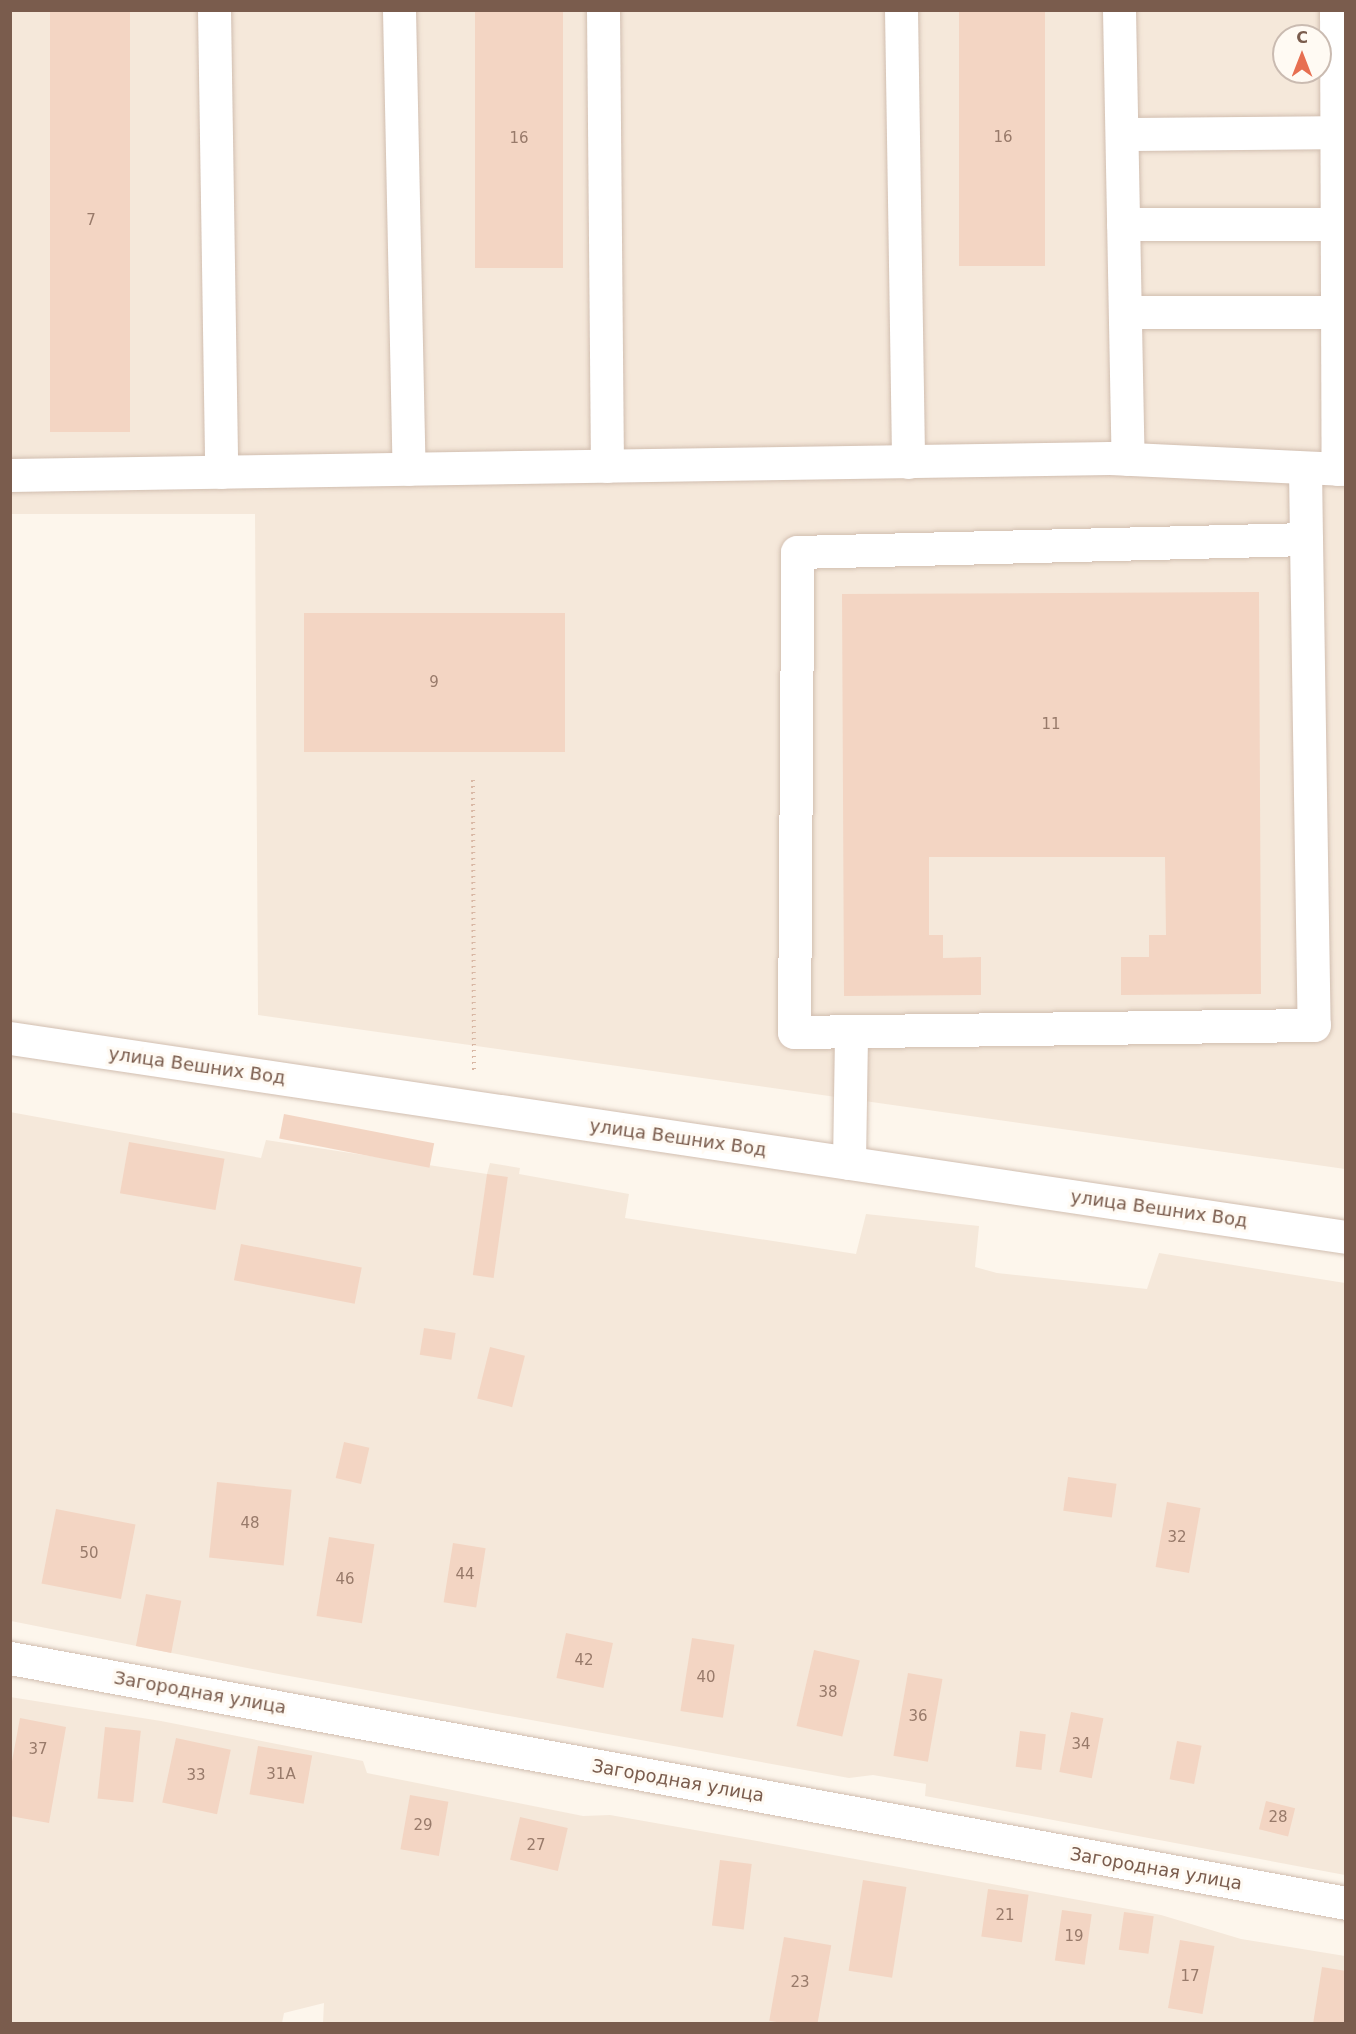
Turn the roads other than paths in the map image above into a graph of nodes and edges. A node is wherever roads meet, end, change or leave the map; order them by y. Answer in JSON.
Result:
{"nodes":[{"id":1,"x":214,"y":10,"type":"edge"},
{"id":2,"x":399,"y":10,"type":"edge"},
{"id":3,"x":603,"y":10,"type":"edge"},
{"id":4,"x":901,"y":10,"type":"edge"},
{"id":5,"x":1119,"y":10,"type":"edge"},
{"id":6,"x":1336,"y":10,"type":"edge"},
{"id":7,"x":1337,"y":132,"type":"junction"},
{"id":8,"x":1122,"y":134,"type":"junction"},
{"id":9,"x":1123,"y":224,"type":"junction"},
{"id":10,"x":1337,"y":224,"type":"junction"},
{"id":11,"x":1125,"y":312,"type":"junction"},
{"id":12,"x":1338,"y":312,"type":"junction"},
{"id":13,"x":1128,"y":459,"type":"junction"},
{"id":14,"x":908,"y":462,"type":"junction"},
{"id":15,"x":607,"y":466,"type":"junction"},
{"id":16,"x":1305,"y":468,"type":"junction"},
{"id":17,"x":409,"y":469,"type":"junction"},
{"id":18,"x":1342,"y":469,"type":"edge"},
{"id":19,"x":221,"y":472,"type":"junction"},
{"id":20,"x":10,"y":475,"type":"edge"},
{"id":21,"x":1306,"y":539,"type":"junction"},
{"id":22,"x":851,"y":1031,"type":"junction"},
{"id":23,"x":10,"y":1038,"type":"edge"},
{"id":24,"x":849,"y":1163,"type":"junction"},
{"id":25,"x":1346,"y":1237,"type":"edge"},
{"id":26,"x":10,"y":1658,"type":"edge"},
{"id":27,"x":1346,"y":1904,"type":"edge"}],
"edges":[{"from":1,"to":19,"type":"street"},
{"from":2,"to":17,"type":"street"},
{"from":3,"to":15,"type":"street"},
{"from":4,"to":14,"type":"street"},
{"from":5,"to":8,"type":"street"},
{"from":6,"to":7,"type":"street"},
{"from":7,"to":8,"type":"street"},
{"from":7,"to":10,"type":"street"},
{"from":8,"to":9,"type":"street"},
{"from":9,"to":10,"type":"street"},
{"from":9,"to":11,"type":"street"},
{"from":10,"to":12,"type":"street"},
{"from":11,"to":12,"type":"street"},
{"from":11,"to":13,"type":"street"},
{"from":12,"to":18,"type":"street"},
{"from":13,"to":14,"type":"street"},
{"from":13,"to":16,"type":"street"},
{"from":14,"to":15,"type":"street"},
{"from":15,"to":17,"type":"street"},
{"from":16,"to":18,"type":"street"},
{"from":16,"to":21,"type":"street"},
{"from":17,"to":19,"type":"street"},
{"from":19,"to":20,"type":"street"},
{"from":21,"to":22,"type":"street"},
{"from":21,"to":22,"type":"street"},
{"from":22,"to":24,"type":"street"},
{"from":23,"to":24,"type":"street","name":"улица Вешних Вод"},
{"from":24,"to":25,"type":"street","name":"улица Вешних Вод"},
{"from":26,"to":27,"type":"street","name":"Загородная улица"}]}
